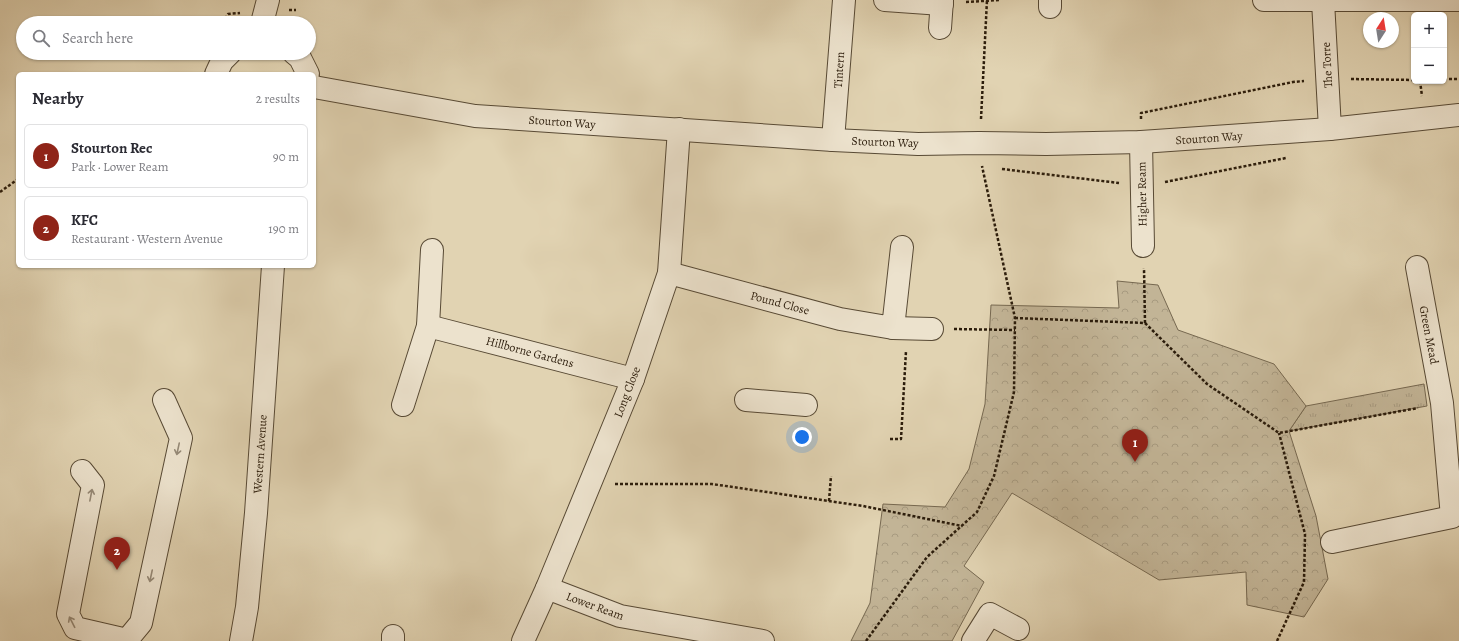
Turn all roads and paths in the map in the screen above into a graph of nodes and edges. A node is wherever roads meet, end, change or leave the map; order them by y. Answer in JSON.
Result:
{"nodes":[{"id":1,"x":268,"y":0,"type":"edge"},
{"id":2,"x":844,"y":0,"type":"edge"},
{"id":3,"x":885,"y":0,"type":"edge"},
{"id":4,"x":987,"y":0,"type":"edge"},
{"id":5,"x":1000,"y":0,"type":"edge"},
{"id":6,"x":1264,"y":0,"type":"edge"},
{"id":7,"x":1459,"y":0,"type":"edge"},
{"id":8,"x":1323,"y":1,"type":"edge"},
{"id":9,"x":942,"y":2,"type":"edge"},
{"id":10,"x":264,"y":16,"type":"edge"},
{"id":11,"x":940,"y":28,"type":"dead end"},
{"id":12,"x":223,"y":60,"type":"edge"},
{"id":13,"x":301,"y":60,"type":"edge"},
{"id":14,"x":217,"y":72,"type":"edge"},
{"id":15,"x":307,"y":72,"type":"edge"},
{"id":16,"x":1328,"y":79,"type":"junction"},
{"id":17,"x":1447,"y":79,"type":"edge"},
{"id":18,"x":1411,"y":80,"type":"edge"},
{"id":19,"x":1459,"y":80,"type":"edge"},
{"id":20,"x":316,"y":87,"type":"edge"},
{"id":21,"x":1459,"y":115,"type":"edge"},
{"id":22,"x":679,"y":129,"type":"junction"},
{"id":23,"x":1330,"y":129,"type":"junction"},
{"id":24,"x":833,"y":140,"type":"junction"},
{"id":25,"x":1141,"y":142,"type":"junction"},
{"id":26,"x":979,"y":143,"type":"junction"},
{"id":27,"x":1293,"y":156,"type":"dead end"},
{"id":28,"x":982,"y":166,"type":"junction"},
{"id":29,"x":990,"y":167,"type":"dead end"},
{"id":30,"x":997,"y":168,"type":"dead end"},
{"id":31,"x":16,"y":180,"type":"edge"},
{"id":32,"x":1143,"y":186,"type":"junction"},
{"id":33,"x":0,"y":192,"type":"edge"},
{"id":34,"x":1143,"y":246,"type":"joint"},
{"id":35,"x":902,"y":247,"type":"dead end"},
{"id":36,"x":432,"y":250,"type":"dead end"},
{"id":37,"x":1417,"y":267,"type":"dead end"},
{"id":38,"x":273,"y":268,"type":"edge"},
{"id":39,"x":669,"y":273,"type":"junction"},
{"id":40,"x":1015,"y":318,"type":"junction"},
{"id":41,"x":1145,"y":323,"type":"junction"},
{"id":42,"x":428,"y":326,"type":"junction"},
{"id":43,"x":900,"y":328,"type":"junction"},
{"id":44,"x":932,"y":329,"type":"joint"},
{"id":45,"x":1015,"y":330,"type":"junction"},
{"id":46,"x":633,"y":379,"type":"junction"},
{"id":47,"x":164,"y":400,"type":"dead end"},
{"id":48,"x":746,"y":400,"type":"dead end"},
{"id":49,"x":1451,"y":402,"type":"edge"},
{"id":50,"x":403,"y":405,"type":"dead end"},
{"id":51,"x":806,"y":405,"type":"dead end"},
{"id":52,"x":1280,"y":433,"type":"junction"},
{"id":53,"x":890,"y":439,"type":"dead end"},
{"id":54,"x":82,"y":471,"type":"dead end"},
{"id":55,"x":831,"y":476,"type":"dead end"},
{"id":56,"x":590,"y":483,"type":"junction"},
{"id":57,"x":829,"y":501,"type":"junction"},
{"id":58,"x":962,"y":526,"type":"junction"},
{"id":59,"x":1332,"y":542,"type":"dead end"},
{"id":60,"x":547,"y":588,"type":"junction"},
{"id":61,"x":1018,"y":629,"type":"dead end"},
{"id":62,"x":241,"y":641,"type":"edge"},
{"id":63,"x":523,"y":641,"type":"edge"},
{"id":64,"x":762,"y":641,"type":"edge"},
{"id":65,"x":866,"y":641,"type":"edge"},
{"id":66,"x":973,"y":641,"type":"edge"},
{"id":67,"x":1277,"y":641,"type":"edge"}],
"edges":[{"from":1,"to":10,"type":"street"},
{"from":2,"to":24,"type":"street","name":"Tintern"},
{"from":3,"to":9,"type":"street"},
{"from":4,"to":5,"type":"path"},
{"from":4,"to":9,"type":"path"},
{"from":4,"to":26,"type":"path"},
{"from":6,"to":8,"type":"street"},
{"from":7,"to":8,"type":"street"},
{"from":8,"to":16,"type":"street","name":"The Torre"},
{"from":9,"to":11,"type":"street"},
{"from":12,"to":14,"type":"street"},
{"from":13,"to":15,"type":"street"},
{"from":16,"to":18,"type":"path"},
{"from":16,"to":23,"type":"street","name":"The Torre"},
{"from":16,"to":25,"type":"path"},
{"from":17,"to":19,"type":"path"},
{"from":20,"to":22,"type":"street","name":"Stourton Way"},
{"from":21,"to":23,"type":"street","name":"Stourton Way"},
{"from":22,"to":24,"type":"street","name":"Stourton Way"},
{"from":22,"to":39,"type":"street","name":"Long Close"},
{"from":23,"to":25,"type":"street","name":"Stourton Way"},
{"from":24,"to":26,"type":"street","name":"Stourton Way"},
{"from":25,"to":26,"type":"street","name":"Stourton Way"},
{"from":25,"to":32,"type":"street","name":"Higher Ream"},
{"from":26,"to":28,"type":"path"},
{"from":27,"to":32,"type":"path"},
{"from":28,"to":29,"type":"path"},
{"from":28,"to":40,"type":"path"},
{"from":30,"to":32,"type":"path"},
{"from":31,"to":33,"type":"path"},
{"from":32,"to":34,"type":"street","name":"Higher Ream"},
{"from":34,"to":41,"type":"path"},
{"from":35,"to":43,"type":"street"},
{"from":36,"to":42,"type":"street"},
{"from":37,"to":49,"type":"street","name":"Green Mead"},
{"from":38,"to":62,"type":"street","name":"Western Avenue"},
{"from":39,"to":43,"type":"street","name":"Pound Close"},
{"from":39,"to":46,"type":"street","name":"Long Close"},
{"from":40,"to":41,"type":"path"},
{"from":40,"to":45,"type":"path"},
{"from":41,"to":52,"type":"path"},
{"from":42,"to":46,"type":"street","name":"Hillborne Gardens"},
{"from":42,"to":50,"type":"street"},
{"from":43,"to":44,"type":"street","name":"Pound Close"},
{"from":43,"to":53,"type":"path"},
{"from":44,"to":45,"type":"path"},
{"from":45,"to":58,"type":"path"},
{"from":46,"to":56,"type":"street","name":"Long Close"},
{"from":47,"to":54,"type":"street","one_way":true},
{"from":48,"to":51,"type":"street"},
{"from":49,"to":52,"type":"path"},
{"from":49,"to":59,"type":"street","name":"Green Mead"},
{"from":52,"to":67,"type":"path"},
{"from":55,"to":57,"type":"path"},
{"from":56,"to":57,"type":"path"},
{"from":56,"to":60,"type":"street","name":"Long Close"},
{"from":57,"to":58,"type":"path"},
{"from":58,"to":65,"type":"path"},
{"from":60,"to":63,"type":"street","name":"Long Close"},
{"from":60,"to":64,"type":"street","name":"Lower Ream"},
{"from":61,"to":66,"type":"street"}]}
